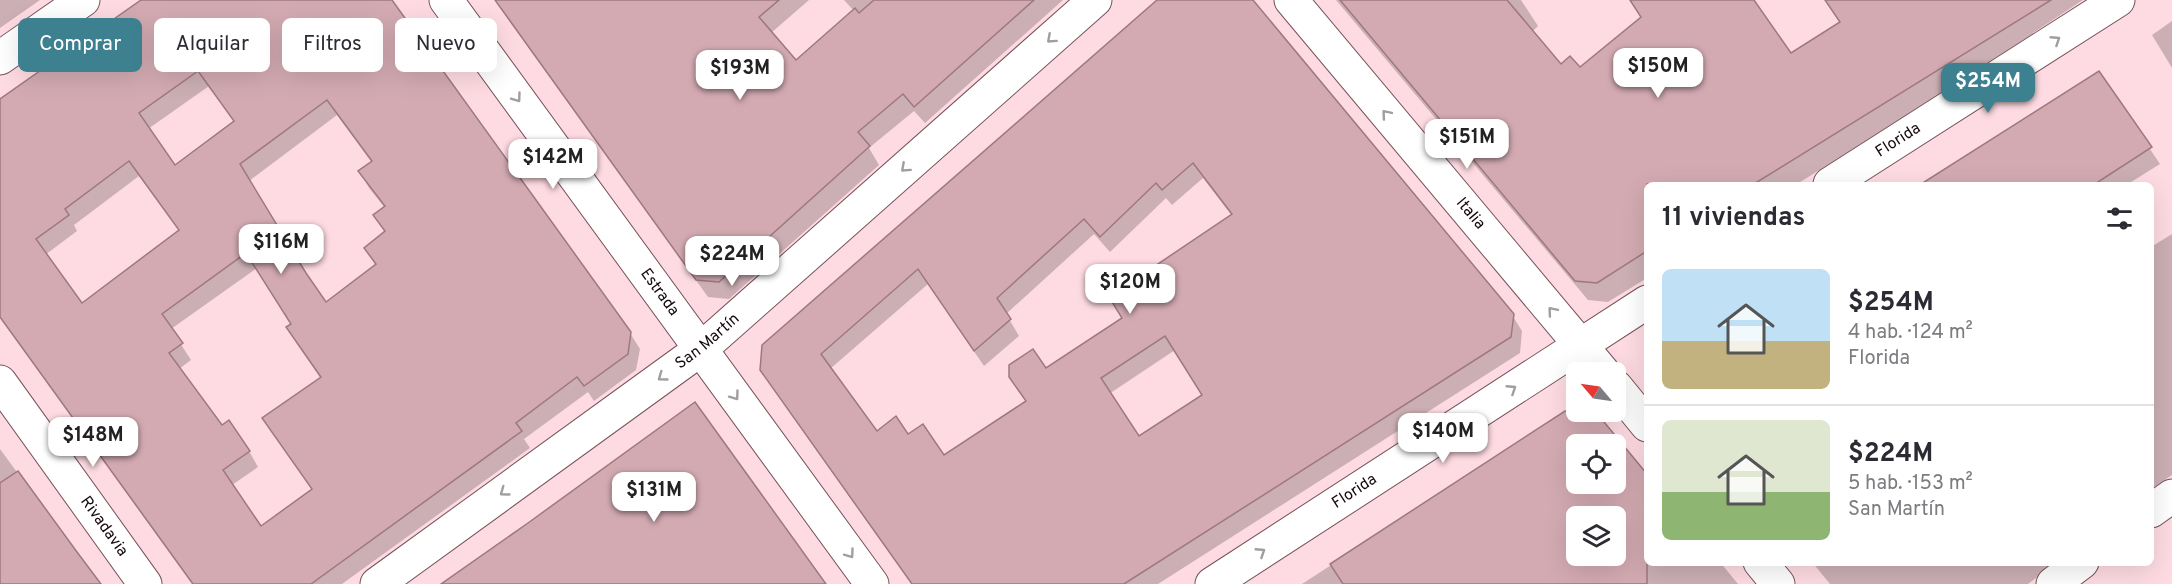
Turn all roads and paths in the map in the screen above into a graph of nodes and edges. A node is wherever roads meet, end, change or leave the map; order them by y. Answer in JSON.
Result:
{"nodes":[{"id":1,"x":82,"y":0,"type":"edge"},
{"id":2,"x":446,"y":0,"type":"edge"},
{"id":3,"x":1095,"y":0,"type":"edge"},
{"id":4,"x":1291,"y":0,"type":"edge"},
{"id":5,"x":2118,"y":0,"type":"edge"},
{"id":6,"x":0,"y":58,"type":"edge"},
{"id":7,"x":1833,"y":182,"type":"edge"},
{"id":8,"x":1644,"y":304,"type":"edge"},
{"id":9,"x":1581,"y":345,"type":"junction"},
{"id":10,"x":701,"y":349,"type":"junction"},
{"id":11,"x":1595,"y":362,"type":"edge"},
{"id":12,"x":0,"y":382,"type":"edge"},
{"id":13,"x":1626,"y":399,"type":"edge"},
{"id":14,"x":1644,"y":421,"type":"edge"},
{"id":15,"x":2172,"y":496,"type":"edge"},
{"id":16,"x":2154,"y":509,"type":"edge"},
{"id":17,"x":1763,"y":566,"type":"edge"},
{"id":18,"x":2077,"y":566,"type":"edge"},
{"id":19,"x":146,"y":584,"type":"edge"},
{"id":20,"x":377,"y":584,"type":"edge"},
{"id":21,"x":872,"y":584,"type":"edge"},
{"id":22,"x":1212,"y":584,"type":"edge"},
{"id":23,"x":1778,"y":584,"type":"edge"},
{"id":24,"x":2053,"y":584,"type":"edge"}],
"edges":[{"from":1,"to":6,"type":"street"},
{"from":2,"to":10,"type":"street","name":"Estrada","one_way":true},
{"from":3,"to":10,"type":"street","name":"San Martín","one_way":true},
{"from":9,"to":4,"type":"street","name":"Italia","one_way":true},
{"from":7,"to":5,"type":"street","name":"Florida","one_way":true},
{"from":8,"to":9,"type":"street","name":"Florida"},
{"from":9,"to":11,"type":"street","name":"Italia"},
{"from":22,"to":9,"type":"street","name":"Florida","one_way":true},
{"from":10,"to":20,"type":"street","name":"San Martín","one_way":true},
{"from":10,"to":21,"type":"street","name":"Estrada","one_way":true},
{"from":12,"to":19,"type":"street","name":"Rivadavia"},
{"from":13,"to":14,"type":"street"},
{"from":15,"to":16,"type":"street"},
{"from":17,"to":23,"type":"street"},
{"from":18,"to":24,"type":"street"}]}
